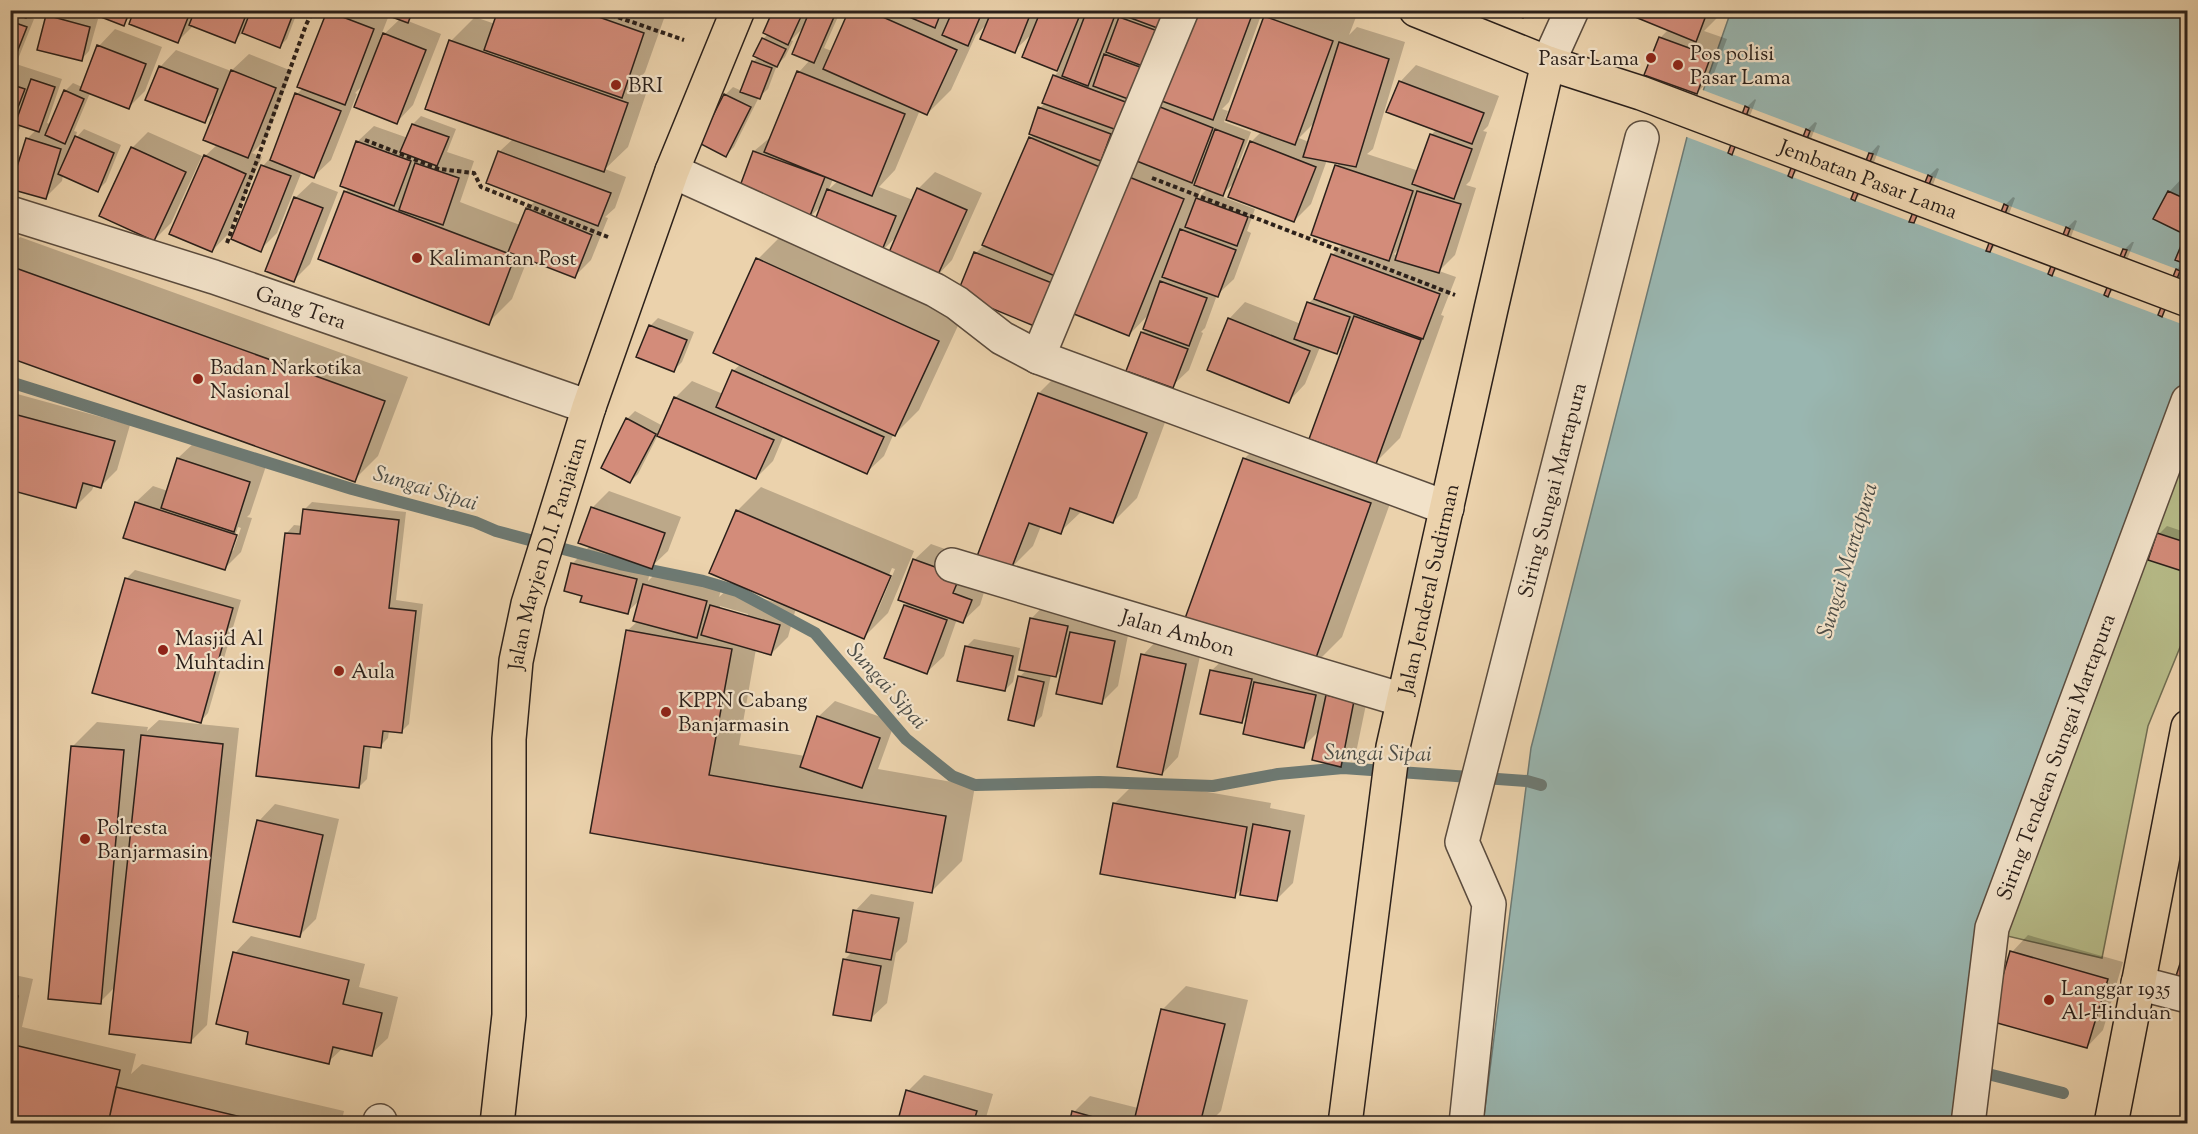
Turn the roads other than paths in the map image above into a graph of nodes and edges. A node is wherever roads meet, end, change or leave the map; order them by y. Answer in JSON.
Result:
{"nodes":[{"id":1,"x":738,"y":10,"type":"edge"},
{"id":2,"x":1182,"y":10,"type":"edge"},
{"id":3,"x":1416,"y":10,"type":"edge"},
{"id":4,"x":1572,"y":10,"type":"edge"},
{"id":5,"x":1548,"y":63,"type":"junction"},
{"id":6,"x":1642,"y":138,"type":"dead end"},
{"id":7,"x":672,"y":171,"type":"junction"},
{"id":8,"x":10,"y":213,"type":"edge"},
{"id":9,"x":2187,"y":300,"type":"edge"},
{"id":10,"x":1038,"y":357,"type":"junction"},
{"id":11,"x":2187,"y":401,"type":"edge"},
{"id":12,"x":589,"y":407,"type":"junction"},
{"id":13,"x":1447,"y":508,"type":"junction"},
{"id":14,"x":952,"y":565,"type":"dead end"},
{"id":15,"x":1403,"y":700,"type":"junction"},
{"id":16,"x":2187,"y":727,"type":"edge"},
{"id":17,"x":2138,"y":983,"type":"junction"},
{"id":18,"x":2187,"y":996,"type":"edge"},
{"id":19,"x":497,"y":1124,"type":"edge"},
{"id":20,"x":1346,"y":1124,"type":"edge"},
{"id":21,"x":1466,"y":1124,"type":"edge"},
{"id":22,"x":1968,"y":1124,"type":"edge"},
{"id":23,"x":2111,"y":1124,"type":"edge"}],
"edges":[{"from":1,"to":7,"type":"main road","name":"Jalan Mayjen D.I. Panjaitan"},
{"from":2,"to":10,"type":"street"},
{"from":3,"to":5,"type":"main road","name":"Jembatan Pasar Lama"},
{"from":4,"to":5,"type":"street"},
{"from":5,"to":9,"type":"main road","name":"Jembatan Pasar Lama"},
{"from":5,"to":13,"type":"main road","name":"Jalan Jenderal Sudirman"},
{"from":6,"to":21,"type":"street","name":"Siring Sungai Martapura"},
{"from":7,"to":10,"type":"street"},
{"from":7,"to":12,"type":"main road","name":"Jalan Mayjen D.I. Panjaitan"},
{"from":8,"to":12,"type":"street","name":"Gang Tera"},
{"from":10,"to":13,"type":"street"},
{"from":11,"to":22,"type":"street","name":"Siring Tendean Sungai Martapura"},
{"from":12,"to":19,"type":"main road","name":"Jalan Mayjen D.I. Panjaitan"},
{"from":13,"to":15,"type":"main road","name":"Jalan Jenderal Sudirman"},
{"from":14,"to":15,"type":"street","name":"Jalan Ambon"},
{"from":15,"to":20,"type":"main road","name":"Jalan Jenderal Sudirman"},
{"from":16,"to":17,"type":"main road"},
{"from":17,"to":18,"type":"street"},
{"from":17,"to":23,"type":"main road"}]}
